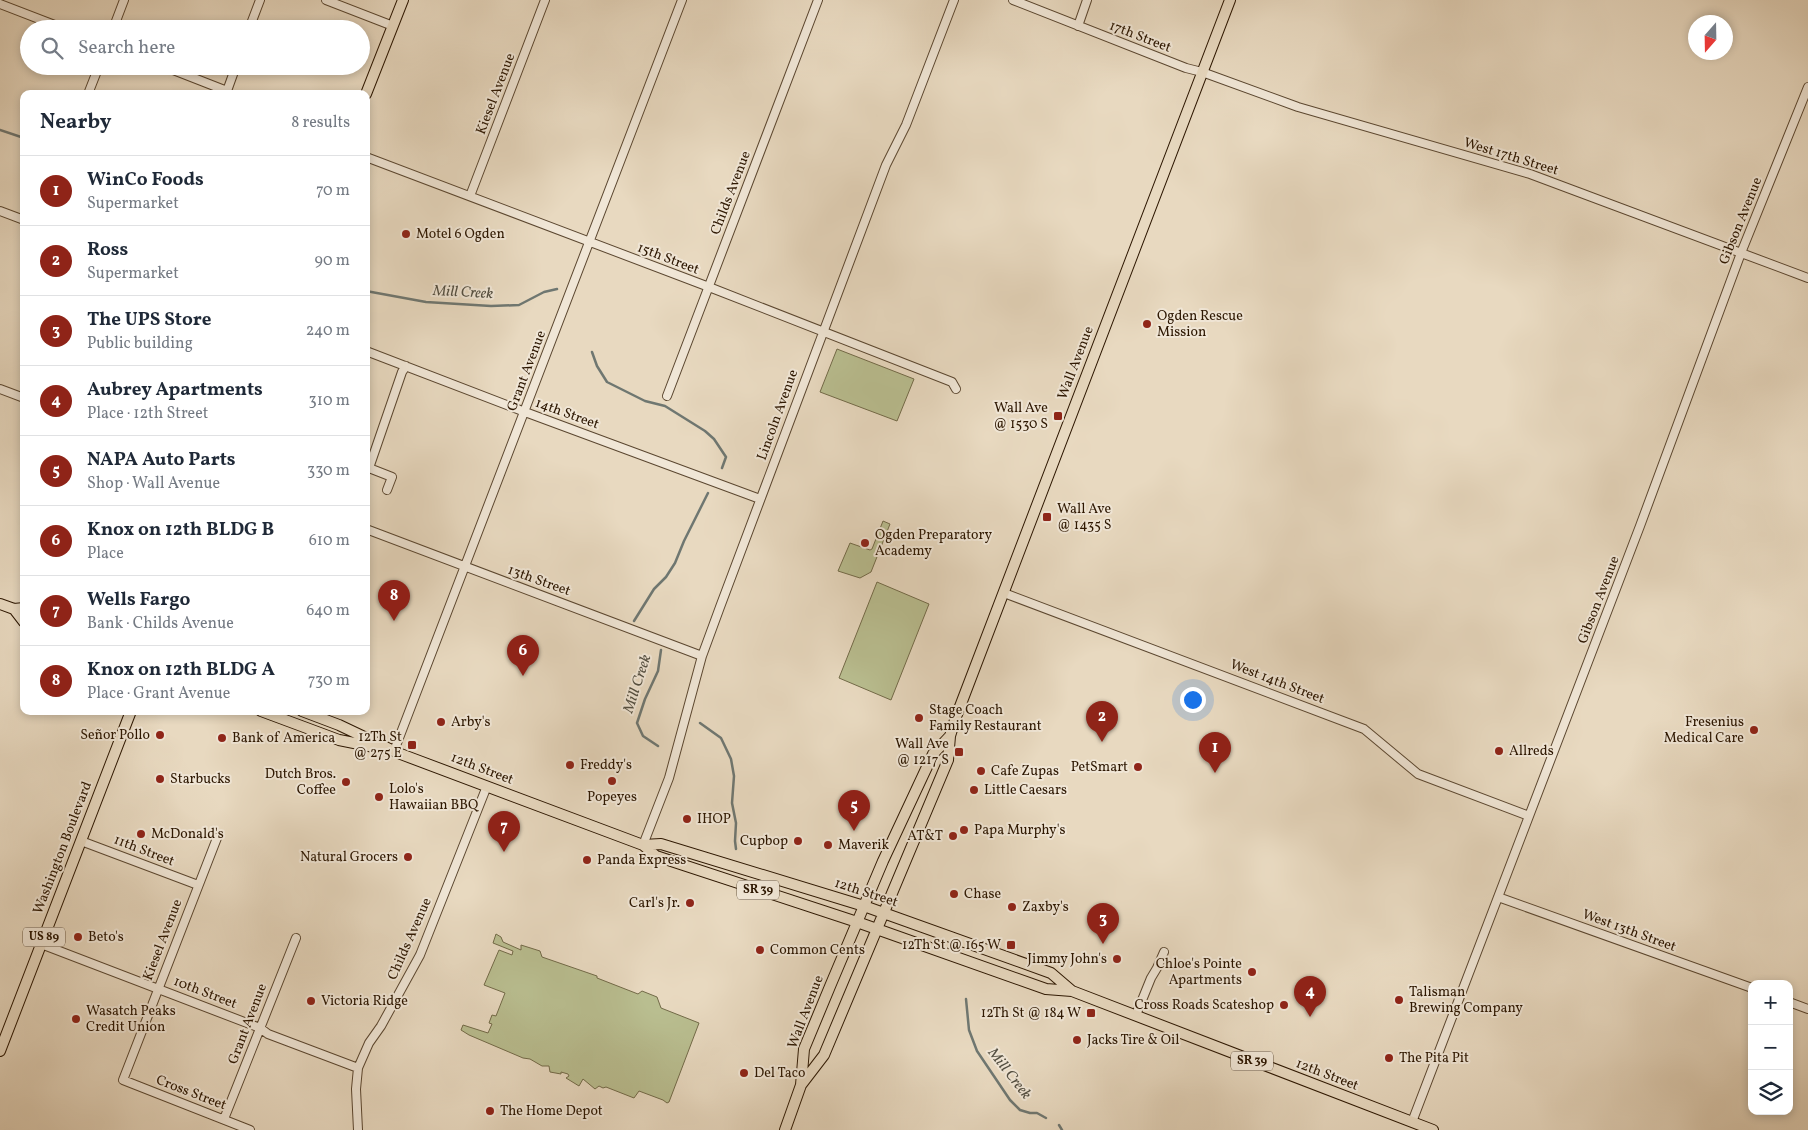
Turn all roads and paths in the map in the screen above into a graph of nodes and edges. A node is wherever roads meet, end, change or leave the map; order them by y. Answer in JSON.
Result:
{"nodes":[{"id":1,"x":124,"y":0,"type":"edge"},
{"id":2,"x":260,"y":0,"type":"edge"},
{"id":3,"x":326,"y":0,"type":"edge"},
{"id":4,"x":403,"y":0,"type":"edge"},
{"id":5,"x":545,"y":0,"type":"edge"},
{"id":6,"x":682,"y":0,"type":"edge"},
{"id":7,"x":818,"y":0,"type":"edge"},
{"id":8,"x":954,"y":0,"type":"edge"},
{"id":9,"x":1013,"y":0,"type":"edge"},
{"id":10,"x":1087,"y":0,"type":"edge"},
{"id":11,"x":1230,"y":0,"type":"edge"},
{"id":12,"x":0,"y":4,"type":"edge"},
{"id":13,"x":42,"y":20,"type":"edge"},
{"id":14,"x":116,"y":20,"type":"edge"},
{"id":15,"x":253,"y":20,"type":"edge"},
{"id":16,"x":393,"y":26,"type":"junction"},
{"id":17,"x":1078,"y":26,"type":"junction"},
{"id":18,"x":1202,"y":72,"type":"junction"},
{"id":19,"x":95,"y":75,"type":"edge"},
{"id":20,"x":186,"y":75,"type":"edge"},
{"id":21,"x":233,"y":75,"type":"edge"},
{"id":22,"x":1808,"y":87,"type":"edge"},
{"id":23,"x":90,"y":90,"type":"edge"},
{"id":24,"x":224,"y":90,"type":"edge"},
{"id":25,"x":227,"y":90,"type":"edge"},
{"id":26,"x":368,"y":90,"type":"edge"},
{"id":27,"x":370,"y":158,"type":"edge"},
{"id":28,"x":470,"y":196,"type":"junction"},
{"id":29,"x":0,"y":211,"type":"edge"},
{"id":30,"x":20,"y":218,"type":"edge"},
{"id":31,"x":589,"y":243,"type":"junction"},
{"id":32,"x":1742,"y":253,"type":"junction"},
{"id":33,"x":1808,"y":278,"type":"edge"},
{"id":34,"x":709,"y":287,"type":"junction"},
{"id":35,"x":823,"y":332,"type":"junction"},
{"id":36,"x":370,"y":352,"type":"edge"},
{"id":37,"x":406,"y":366,"type":"junction"},
{"id":38,"x":0,"y":389,"type":"edge"},
{"id":39,"x":956,"y":389,"type":"dead end"},
{"id":40,"x":20,"y":396,"type":"edge"},
{"id":41,"x":667,"y":396,"type":"dead end"},
{"id":42,"x":525,"y":412,"type":"junction"},
{"id":43,"x":370,"y":465,"type":"edge"},
{"id":44,"x":370,"y":468,"type":"edge"},
{"id":45,"x":387,"y":490,"type":"dead end"},
{"id":46,"x":760,"y":499,"type":"junction"},
{"id":47,"x":370,"y":531,"type":"edge"},
{"id":48,"x":464,"y":567,"type":"junction"},
{"id":49,"x":1004,"y":594,"type":"junction"},
{"id":50,"x":0,"y":604,"type":"edge"},
{"id":51,"x":19,"y":609,"type":"edge"},
{"id":52,"x":702,"y":656,"type":"junction"},
{"id":53,"x":129,"y":715,"type":"edge"},
{"id":54,"x":272,"y":715,"type":"edge"},
{"id":55,"x":313,"y":715,"type":"edge"},
{"id":56,"x":950,"y":736,"type":"junction"},
{"id":57,"x":394,"y":751,"type":"junction"},
{"id":58,"x":487,"y":786,"type":"junction"},
{"id":59,"x":1529,"y":816,"type":"junction"},
{"id":60,"x":216,"y":838,"type":"dead end"},
{"id":61,"x":81,"y":841,"type":"junction"},
{"id":62,"x":643,"y":845,"type":"junction"},
{"id":63,"x":198,"y":885,"type":"junction"},
{"id":64,"x":1498,"y":897,"type":"junction"},
{"id":65,"x":864,"y":906,"type":"junction"},
{"id":66,"x":883,"y":912,"type":"junction"},
{"id":67,"x":857,"y":922,"type":"junction"},
{"id":68,"x":876,"y":929,"type":"junction"},
{"id":69,"x":296,"y":938,"type":"dead end"},
{"id":70,"x":41,"y":944,"type":"junction"},
{"id":71,"x":1164,"y":952,"type":"dead end"},
{"id":72,"x":1748,"y":987,"type":"edge"},
{"id":73,"x":158,"y":989,"type":"junction"},
{"id":74,"x":1072,"y":990,"type":"junction"},
{"id":75,"x":1793,"y":1003,"type":"edge"},
{"id":76,"x":1808,"y":1009,"type":"edge"},
{"id":77,"x":1136,"y":1015,"type":"junction"},
{"id":78,"x":260,"y":1028,"type":"junction"},
{"id":79,"x":0,"y":1051,"type":"edge"},
{"id":80,"x":358,"y":1068,"type":"junction"},
{"id":81,"x":123,"y":1080,"type":"joint"},
{"id":82,"x":801,"y":1085,"type":"junction"},
{"id":83,"x":224,"y":1120,"type":"junction"},
{"id":84,"x":1412,"y":1122,"type":"junction"},
{"id":85,"x":250,"y":1130,"type":"edge"},
{"id":86,"x":358,"y":1130,"type":"edge"},
{"id":87,"x":785,"y":1130,"type":"edge"},
{"id":88,"x":1433,"y":1130,"type":"edge"}],
"edges":[{"from":1,"to":14,"type":"street"},
{"from":2,"to":15,"type":"street"},
{"from":3,"to":16,"type":"street"},
{"from":4,"to":16,"type":"main road"},
{"from":5,"to":28,"type":"street","name":"Kiesel Avenue"},
{"from":6,"to":31,"type":"street","name":"Grant Avenue"},
{"from":7,"to":34,"type":"street","name":"Childs Avenue"},
{"from":8,"to":35,"type":"street","name":"Lincoln Avenue"},
{"from":9,"to":17,"type":"street","name":"17th Street"},
{"from":10,"to":17,"type":"street"},
{"from":11,"to":18,"type":"main road","name":"Wall Avenue"},
{"from":12,"to":13,"type":"street"},
{"from":16,"to":26,"type":"main road"},
{"from":17,"to":18,"type":"street","name":"17th Street"},
{"from":18,"to":32,"type":"street","name":"West 17th Street"},
{"from":18,"to":49,"type":"main road","name":"Wall Avenue"},
{"from":19,"to":23,"type":"street"},
{"from":20,"to":24,"type":"street"},
{"from":21,"to":25,"type":"street"},
{"from":22,"to":32,"type":"street","name":"Gibson Avenue"},
{"from":27,"to":28,"type":"street","name":"15th Street"},
{"from":28,"to":31,"type":"street","name":"15th Street"},
{"from":29,"to":30,"type":"street"},
{"from":31,"to":34,"type":"street","name":"15th Street"},
{"from":31,"to":42,"type":"street","name":"Grant Avenue"},
{"from":32,"to":33,"type":"street","name":"West 17th Street"},
{"from":32,"to":59,"type":"street","name":"Gibson Avenue"},
{"from":34,"to":35,"type":"street","name":"15th Street"},
{"from":34,"to":41,"type":"street","name":"Childs Avenue"},
{"from":35,"to":39,"type":"street","name":"15th Street"},
{"from":35,"to":46,"type":"street","name":"Lincoln Avenue"},
{"from":36,"to":37,"type":"street","name":"14th Street"},
{"from":37,"to":42,"type":"street","name":"14th Street"},
{"from":37,"to":43,"type":"street"},
{"from":38,"to":40,"type":"street"},
{"from":42,"to":46,"type":"street","name":"14th Street"},
{"from":42,"to":48,"type":"street","name":"Grant Avenue"},
{"from":44,"to":45,"type":"street"},
{"from":46,"to":52,"type":"street","name":"Lincoln Avenue"},
{"from":47,"to":48,"type":"street","name":"13th Street"},
{"from":48,"to":52,"type":"street","name":"13th Street"},
{"from":48,"to":57,"type":"street","name":"Grant Avenue"},
{"from":49,"to":56,"type":"main road","name":"Wall Avenue"},
{"from":49,"to":59,"type":"street","name":"West 14th Street"},
{"from":50,"to":51,"type":"main road"},
{"from":52,"to":62,"type":"street","name":"Lincoln Avenue"},
{"from":53,"to":61,"type":"main road","name":"Washington Boulevard","number":"US 89"},
{"from":54,"to":57,"type":"main road","name":"12th Street","number":"SR 39"},
{"from":55,"to":57,"type":"main road","name":"12th Street","number":"SR 39"},
{"from":56,"to":65,"type":"main road","name":"Wall Avenue"},
{"from":56,"to":66,"type":"main road","name":"Wall Avenue"},
{"from":57,"to":58,"type":"main road","name":"12th Street","number":"SR 39"},
{"from":58,"to":62,"type":"main road","name":"12th Street","number":"SR 39"},
{"from":58,"to":80,"type":"street","name":"Childs Avenue"},
{"from":59,"to":64,"type":"street","name":"Gibson Avenue"},
{"from":60,"to":63,"type":"street","name":"Kiesel Avenue"},
{"from":61,"to":63,"type":"street","name":"11th Street"},
{"from":61,"to":70,"type":"main road","name":"Washington Boulevard","number":"US 89"},
{"from":62,"to":65,"type":"main road","name":"12th Street","number":"SR 39"},
{"from":62,"to":67,"type":"main road","name":"12th Street","number":"SR 39"},
{"from":63,"to":73,"type":"street","name":"Kiesel Avenue"},
{"from":64,"to":72,"type":"street","name":"West 13th Street"},
{"from":64,"to":84,"type":"street","name":"Gibson Avenue"},
{"from":65,"to":66,"type":"main road","name":"12th Street","number":"SR 39"},
{"from":65,"to":67,"type":"main road","name":"Wall Avenue"},
{"from":66,"to":68,"type":"main road","name":"Wall Avenue"},
{"from":66,"to":74,"type":"main road","name":"12th Street","number":"SR 39"},
{"from":67,"to":68,"type":"main road","name":"12th Street","number":"SR 39"},
{"from":67,"to":82,"type":"main road","name":"Wall Avenue"},
{"from":68,"to":74,"type":"main road","name":"12th Street","number":"SR 39"},
{"from":68,"to":82,"type":"main road","name":"Wall Avenue"},
{"from":69,"to":78,"type":"street","name":"Grant Avenue"},
{"from":70,"to":73,"type":"street","name":"10th Street"},
{"from":70,"to":79,"type":"main road","name":"Washington Boulevard","number":"US 89"},
{"from":71,"to":77,"type":"street"},
{"from":73,"to":78,"type":"street","name":"10th Street"},
{"from":73,"to":81,"type":"street","name":"Kiesel Avenue"},
{"from":74,"to":77,"type":"main road","name":"12th Street","number":"SR 39"},
{"from":75,"to":76,"type":"street"},
{"from":77,"to":84,"type":"main road","name":"12th Street","number":"SR 39"},
{"from":78,"to":80,"type":"street","name":"10th Street"},
{"from":78,"to":83,"type":"street","name":"Grant Avenue"},
{"from":80,"to":86,"type":"street","name":"Childs Avenue"},
{"from":81,"to":83,"type":"street","name":"Cross Street"},
{"from":82,"to":87,"type":"main road","name":"Wall Avenue"},
{"from":83,"to":85,"type":"street","name":"Cross Street"},
{"from":84,"to":88,"type":"main road","name":"12th Street","number":"SR 39"}]}
